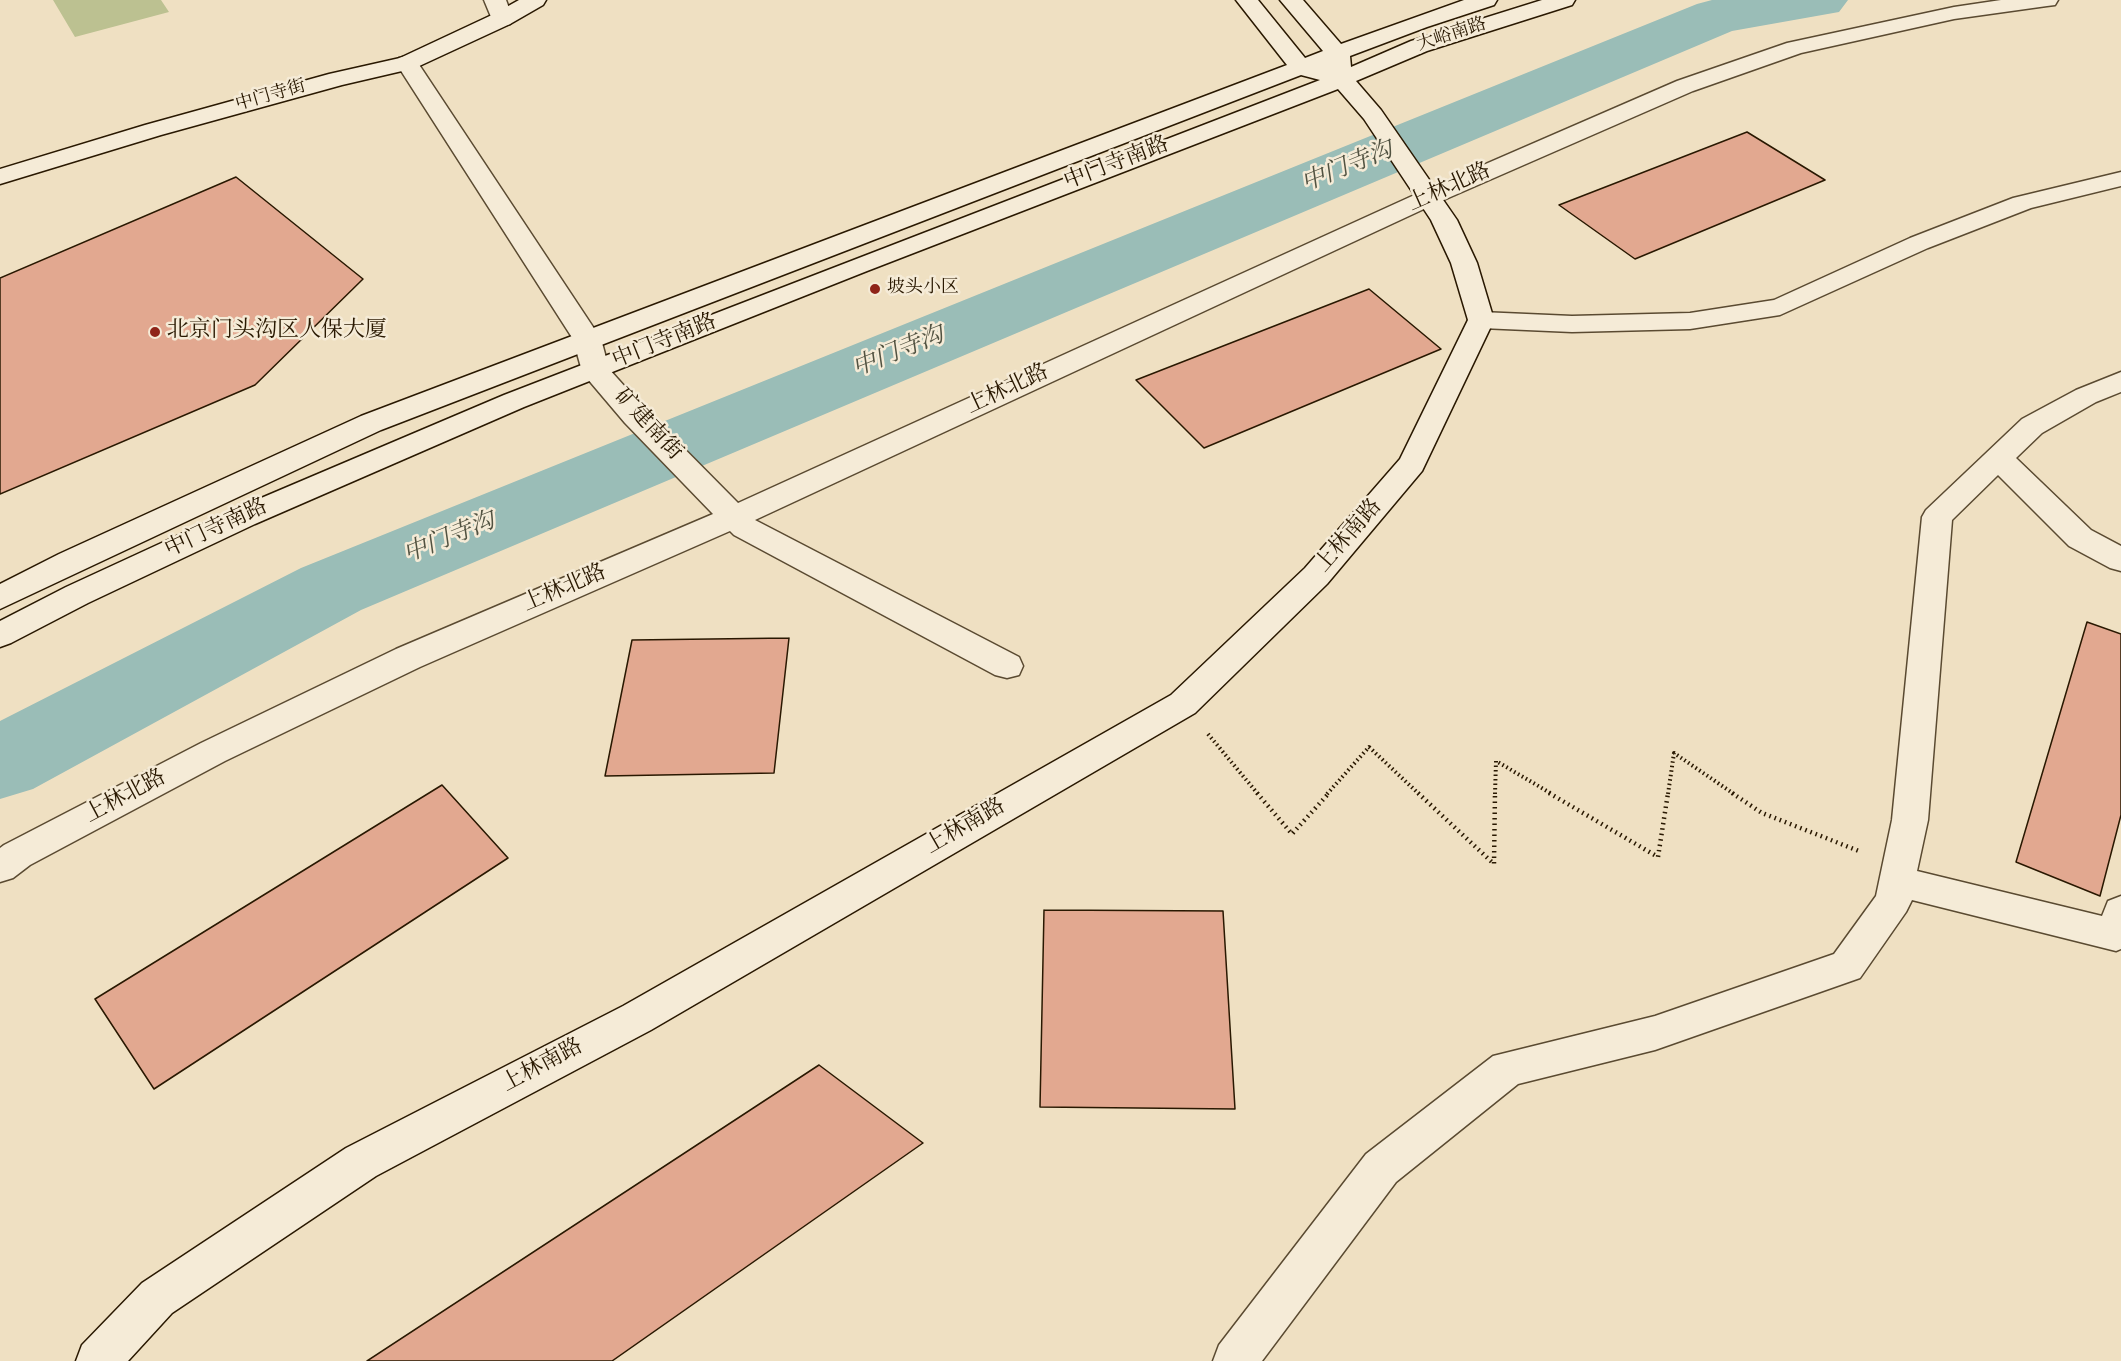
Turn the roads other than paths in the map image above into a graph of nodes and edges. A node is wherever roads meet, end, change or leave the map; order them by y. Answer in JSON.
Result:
{"nodes":[{"id":1,"x":535,"y":0,"type":"edge"},
{"id":2,"x":1246,"y":0,"type":"edge"},
{"id":3,"x":1291,"y":0,"type":"edge"},
{"id":4,"x":1486,"y":0,"type":"edge"},
{"id":5,"x":1564,"y":0,"type":"edge"},
{"id":6,"x":2047,"y":0,"type":"edge"},
{"id":7,"x":499,"y":9,"type":"edge"},
{"id":8,"x":407,"y":63,"type":"junction"},
{"id":9,"x":1340,"y":67,"type":"junction"},
{"id":10,"x":1301,"y":68,"type":"junction"},
{"id":11,"x":0,"y":177,"type":"edge"},
{"id":12,"x":2121,"y":179,"type":"edge"},
{"id":13,"x":1430,"y":197,"type":"junction"},
{"id":14,"x":1481,"y":320,"type":"junction"},
{"id":15,"x":587,"y":339,"type":"junction"},
{"id":16,"x":596,"y":371,"type":"junction"},
{"id":17,"x":2121,"y":381,"type":"edge"},
{"id":18,"x":1998,"y":458,"type":"junction"},
{"id":19,"x":733,"y":516,"type":"junction"},
{"id":20,"x":2121,"y":560,"type":"edge"},
{"id":21,"x":0,"y":598,"type":"edge"},
{"id":22,"x":0,"y":635,"type":"edge"},
{"id":23,"x":1007,"y":666,"type":"dead end"},
{"id":24,"x":0,"y":867,"type":"edge"},
{"id":25,"x":1899,"y":874,"type":"junction"},
{"id":26,"x":2121,"y":912,"type":"edge"},
{"id":27,"x":98,"y":1361,"type":"edge"},
{"id":28,"x":1235,"y":1361,"type":"edge"}],
"edges":[{"from":1,"to":7,"type":"street","name":"中门寺街"},
{"from":2,"to":10,"type":"street"},
{"from":3,"to":9,"type":"street"},
{"from":4,"to":9,"type":"street","name":"大峪南路"},
{"from":5,"to":9,"type":"street","name":"大峪南路"},
{"from":6,"to":13,"type":"street","name":"上林北路"},
{"from":7,"to":8,"type":"street","name":"中门寺街"},
{"from":8,"to":11,"type":"street","name":"中门寺街"},
{"from":8,"to":15,"type":"street","name":"矿建南街"},
{"from":9,"to":10,"type":"street","name":"中门寺南路"},
{"from":9,"to":13,"type":"street"},
{"from":9,"to":16,"type":"street","name":"中门寺南路"},
{"from":10,"to":15,"type":"street","name":"中门寺南路"},
{"from":12,"to":14,"type":"street"},
{"from":13,"to":14,"type":"street"},
{"from":13,"to":19,"type":"street","name":"上林北路"},
{"from":14,"to":27,"type":"street","name":"上林南路"},
{"from":15,"to":16,"type":"street","name":"矿建南街"},
{"from":15,"to":21,"type":"street","name":"中门寺南路"},
{"from":16,"to":19,"type":"street","name":"矿建南街"},
{"from":16,"to":22,"type":"street","name":"中门寺南路"},
{"from":17,"to":18,"type":"street"},
{"from":18,"to":20,"type":"street"},
{"from":18,"to":25,"type":"street"},
{"from":19,"to":23,"type":"street","name":"矿建南街"},
{"from":19,"to":24,"type":"street","name":"上林北路"},
{"from":25,"to":26,"type":"street"},
{"from":25,"to":28,"type":"street"}]}
